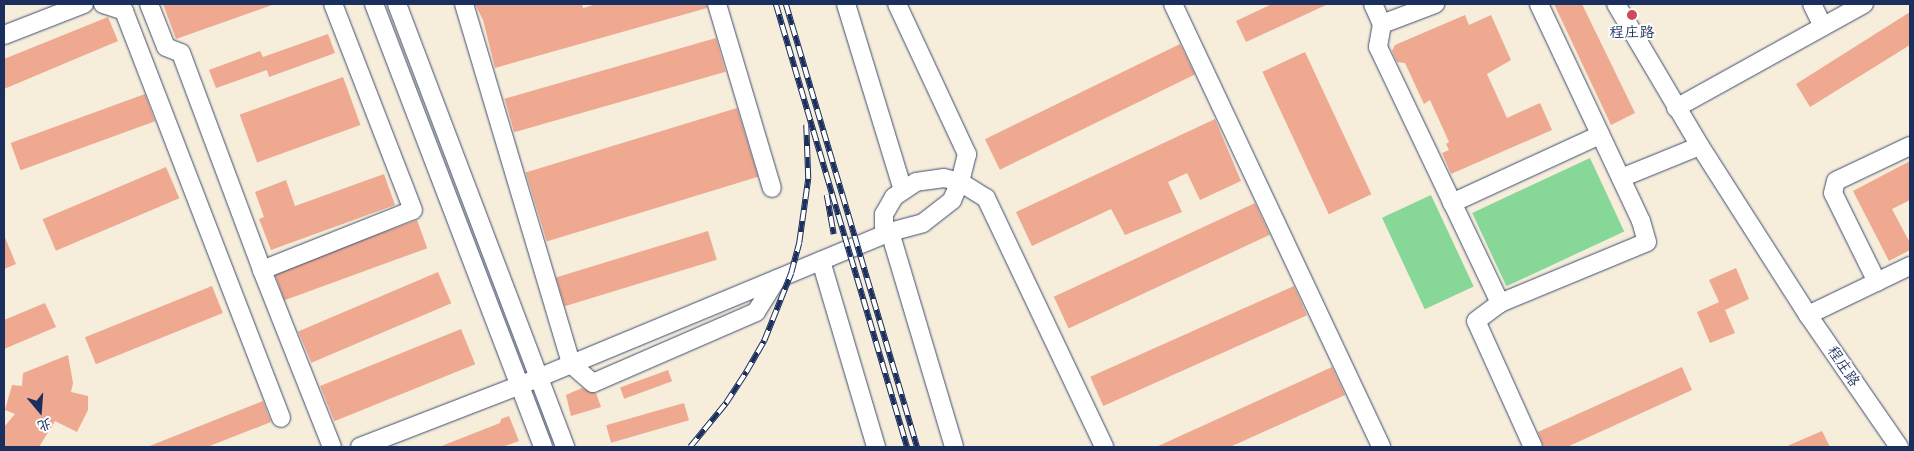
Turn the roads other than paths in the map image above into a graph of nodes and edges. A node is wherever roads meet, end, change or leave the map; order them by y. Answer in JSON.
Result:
{"nodes":[{"id":1,"x":84,"y":4,"type":"edge"},
{"id":2,"x":103,"y":4,"type":"edge"},
{"id":3,"x":149,"y":4,"type":"edge"},
{"id":4,"x":333,"y":4,"type":"edge"},
{"id":5,"x":374,"y":4,"type":"edge"},
{"id":6,"x":397,"y":4,"type":"edge"},
{"id":7,"x":464,"y":4,"type":"edge"},
{"id":8,"x":717,"y":4,"type":"edge"},
{"id":9,"x":846,"y":4,"type":"edge"},
{"id":10,"x":897,"y":4,"type":"edge"},
{"id":11,"x":1173,"y":4,"type":"edge"},
{"id":12,"x":1373,"y":4,"type":"edge"},
{"id":13,"x":1435,"y":4,"type":"edge"},
{"id":14,"x":1539,"y":4,"type":"edge"},
{"id":15,"x":1616,"y":4,"type":"edge"},
{"id":16,"x":1812,"y":4,"type":"edge"},
{"id":17,"x":1864,"y":4,"type":"edge"},
{"id":18,"x":1382,"y":24,"type":"junction"},
{"id":19,"x":1823,"y":27,"type":"junction"},
{"id":20,"x":4,"y":36,"type":"edge"},
{"id":21,"x":1676,"y":108,"type":"junction"},
{"id":22,"x":1600,"y":135,"type":"junction"},
{"id":23,"x":1700,"y":146,"type":"junction"},
{"id":24,"x":1910,"y":146,"type":"edge"},
{"id":25,"x":1621,"y":178,"type":"junction"},
{"id":26,"x":960,"y":182,"type":"junction"},
{"id":27,"x":772,"y":188,"type":"dead end"},
{"id":28,"x":903,"y":191,"type":"junction"},
{"id":29,"x":1452,"y":203,"type":"junction"},
{"id":30,"x":890,"y":232,"type":"junction"},
{"id":31,"x":822,"y":261,"type":"junction"},
{"id":32,"x":1910,"y":266,"type":"edge"},
{"id":33,"x":262,"y":270,"type":"junction"},
{"id":34,"x":777,"y":279,"type":"junction"},
{"id":35,"x":1877,"y":282,"type":"junction"},
{"id":36,"x":1500,"y":303,"type":"junction"},
{"id":37,"x":1808,"y":315,"type":"junction"},
{"id":38,"x":571,"y":364,"type":"junction"},
{"id":39,"x":538,"y":378,"type":"junction"},
{"id":40,"x":521,"y":386,"type":"junction"},
{"id":41,"x":281,"y":418,"type":"dead end"},
{"id":42,"x":332,"y":447,"type":"edge"},
{"id":43,"x":360,"y":447,"type":"edge"},
{"id":44,"x":543,"y":447,"type":"edge"},
{"id":45,"x":565,"y":447,"type":"edge"},
{"id":46,"x":876,"y":447,"type":"edge"},
{"id":47,"x":954,"y":447,"type":"edge"},
{"id":48,"x":1104,"y":447,"type":"edge"},
{"id":49,"x":1381,"y":447,"type":"edge"},
{"id":50,"x":1533,"y":447,"type":"edge"},
{"id":51,"x":1899,"y":447,"type":"edge"}],
"edges":[{"from":1,"to":20,"type":"street"},
{"from":2,"to":41,"type":"street"},
{"from":3,"to":33,"type":"street"},
{"from":4,"to":33,"type":"street"},
{"from":5,"to":40,"type":"street"},
{"from":6,"to":39,"type":"street"},
{"from":7,"to":38,"type":"street"},
{"from":8,"to":27,"type":"street"},
{"from":9,"to":28,"type":"street"},
{"from":10,"to":26,"type":"street"},
{"from":11,"to":49,"type":"street"},
{"from":12,"to":18,"type":"street"},
{"from":13,"to":18,"type":"street"},
{"from":14,"to":22,"type":"street"},
{"from":15,"to":21,"type":"street","name":"程庄路"},
{"from":16,"to":19,"type":"street"},
{"from":17,"to":19,"type":"street"},
{"from":18,"to":29,"type":"street"},
{"from":19,"to":21,"type":"street"},
{"from":21,"to":23,"type":"street","name":"程庄路"},
{"from":22,"to":25,"type":"street"},
{"from":22,"to":29,"type":"street"},
{"from":23,"to":25,"type":"street"},
{"from":23,"to":37,"type":"street","name":"程庄路"},
{"from":24,"to":35,"type":"street"},
{"from":25,"to":36,"type":"street"},
{"from":26,"to":28,"type":"street"},
{"from":26,"to":30,"type":"street"},
{"from":26,"to":48,"type":"street"},
{"from":28,"to":30,"type":"street"},
{"from":29,"to":36,"type":"street"},
{"from":30,"to":31,"type":"street"},
{"from":30,"to":47,"type":"street"},
{"from":31,"to":34,"type":"street"},
{"from":31,"to":46,"type":"street"},
{"from":32,"to":35,"type":"street"},
{"from":33,"to":42,"type":"street"},
{"from":34,"to":38,"type":"street"},
{"from":34,"to":38,"type":"street"},
{"from":35,"to":37,"type":"street"},
{"from":36,"to":50,"type":"street"},
{"from":37,"to":51,"type":"street","name":"程庄路"},
{"from":38,"to":39,"type":"street"},
{"from":39,"to":40,"type":"street"},
{"from":39,"to":45,"type":"street"},
{"from":40,"to":43,"type":"street"},
{"from":40,"to":44,"type":"street"}]}
